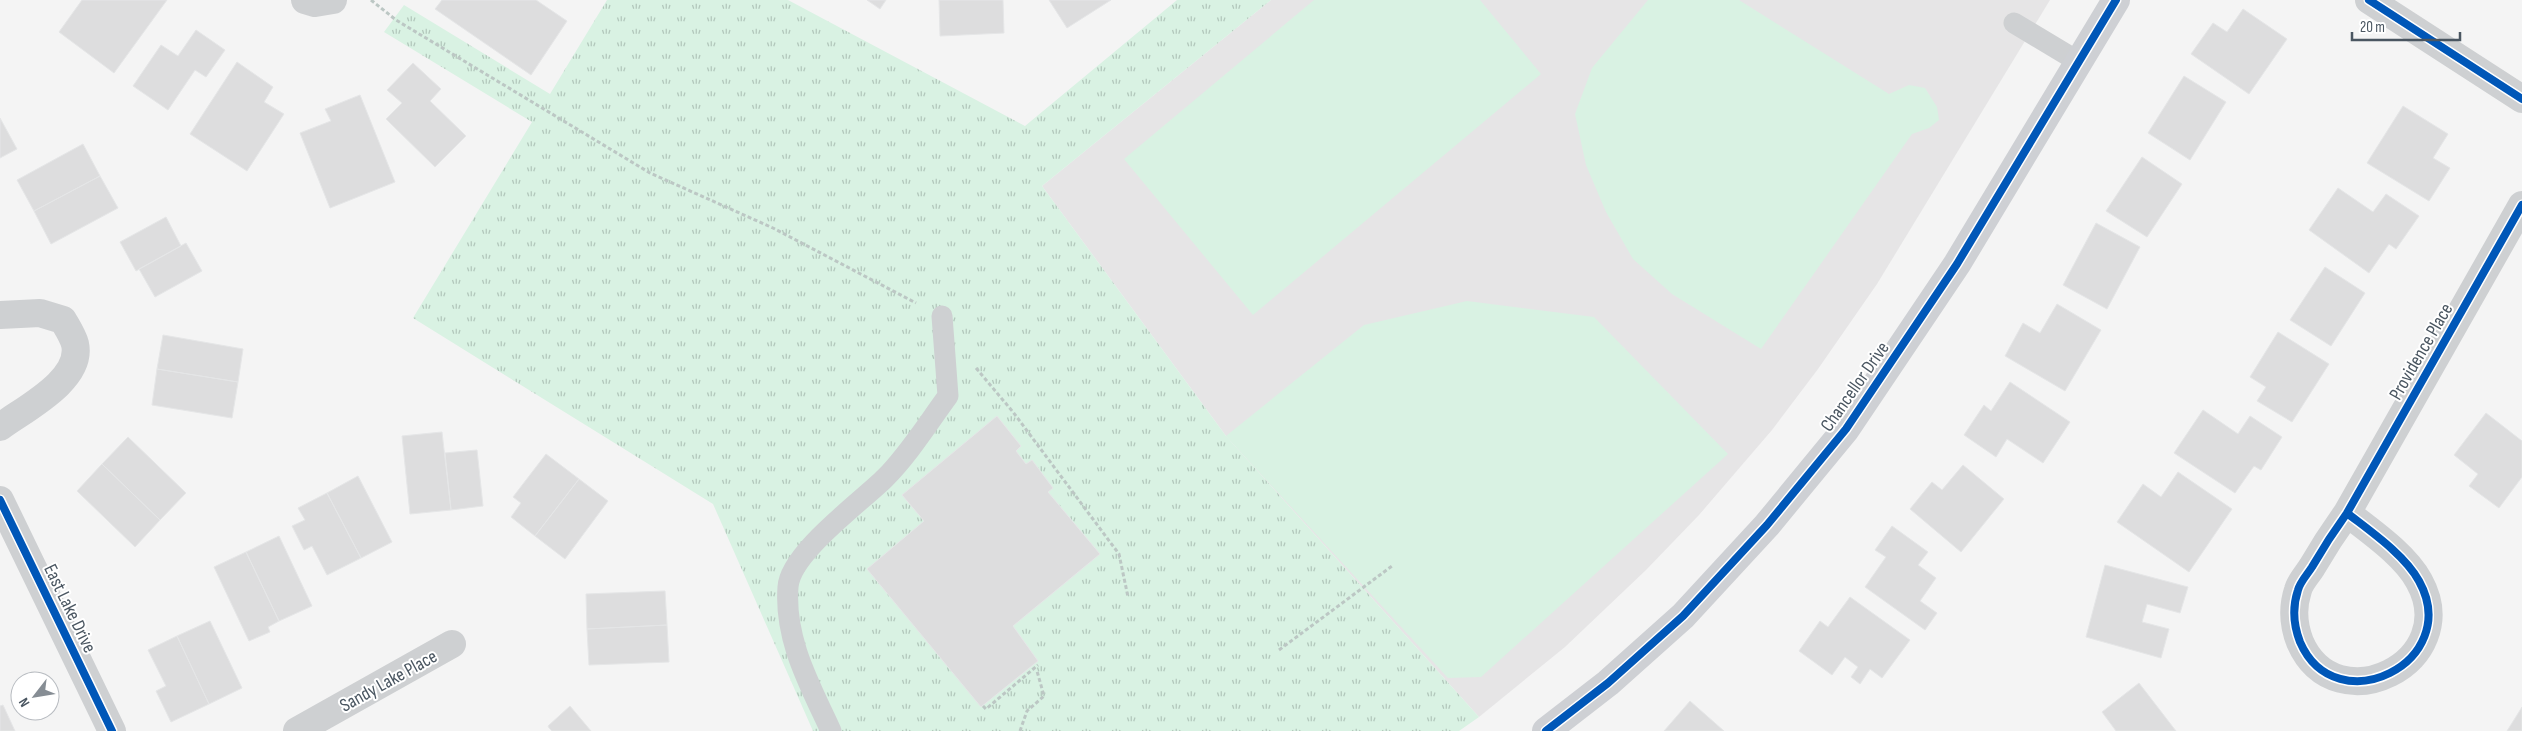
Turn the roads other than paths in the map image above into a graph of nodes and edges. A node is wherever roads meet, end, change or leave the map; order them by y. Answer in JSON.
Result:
{"nodes":[{"id":1,"x":305,"y":0,"type":"edge"},
{"id":2,"x":333,"y":0,"type":"edge"},
{"id":3,"x":2116,"y":0,"type":"edge"},
{"id":4,"x":2369,"y":0,"type":"edge"},
{"id":5,"x":2014,"y":23,"type":"dead end"},
{"id":6,"x":2079,"y":62,"type":"junction"},
{"id":7,"x":2522,"y":99,"type":"edge"},
{"id":8,"x":2522,"y":205,"type":"edge"},
{"id":9,"x":0,"y":314,"type":"edge"},
{"id":10,"x":942,"y":316,"type":"road end"},
{"id":11,"x":0,"y":426,"type":"edge"},
{"id":12,"x":0,"y":500,"type":"edge"},
{"id":13,"x":2347,"y":513,"type":"junction"},
{"id":14,"x":452,"y":644,"type":"dead end"},
{"id":15,"x":112,"y":731,"type":"edge"},
{"id":16,"x":297,"y":731,"type":"edge"},
{"id":17,"x":831,"y":731,"type":"edge"},
{"id":18,"x":1546,"y":731,"type":"edge"}],
"edges":[{"from":1,"to":2,"type":"street"},
{"from":3,"to":6,"type":"street","name":"Chancellor Drive"},
{"from":4,"to":7,"type":"street"},
{"from":5,"to":6,"type":"lane"},
{"from":6,"to":18,"type":"street","name":"Chancellor Drive"},
{"from":8,"to":13,"type":"street","name":"Providence Place"},
{"from":9,"to":11,"type":"street"},
{"from":10,"to":17,"type":"lane"},
{"from":12,"to":15,"type":"street","name":"East Lake Drive"},
{"from":13,"to":13,"type":"street","name":"Providence Place"},
{"from":14,"to":16,"type":"street","name":"Sandy Lake Place"}]}
